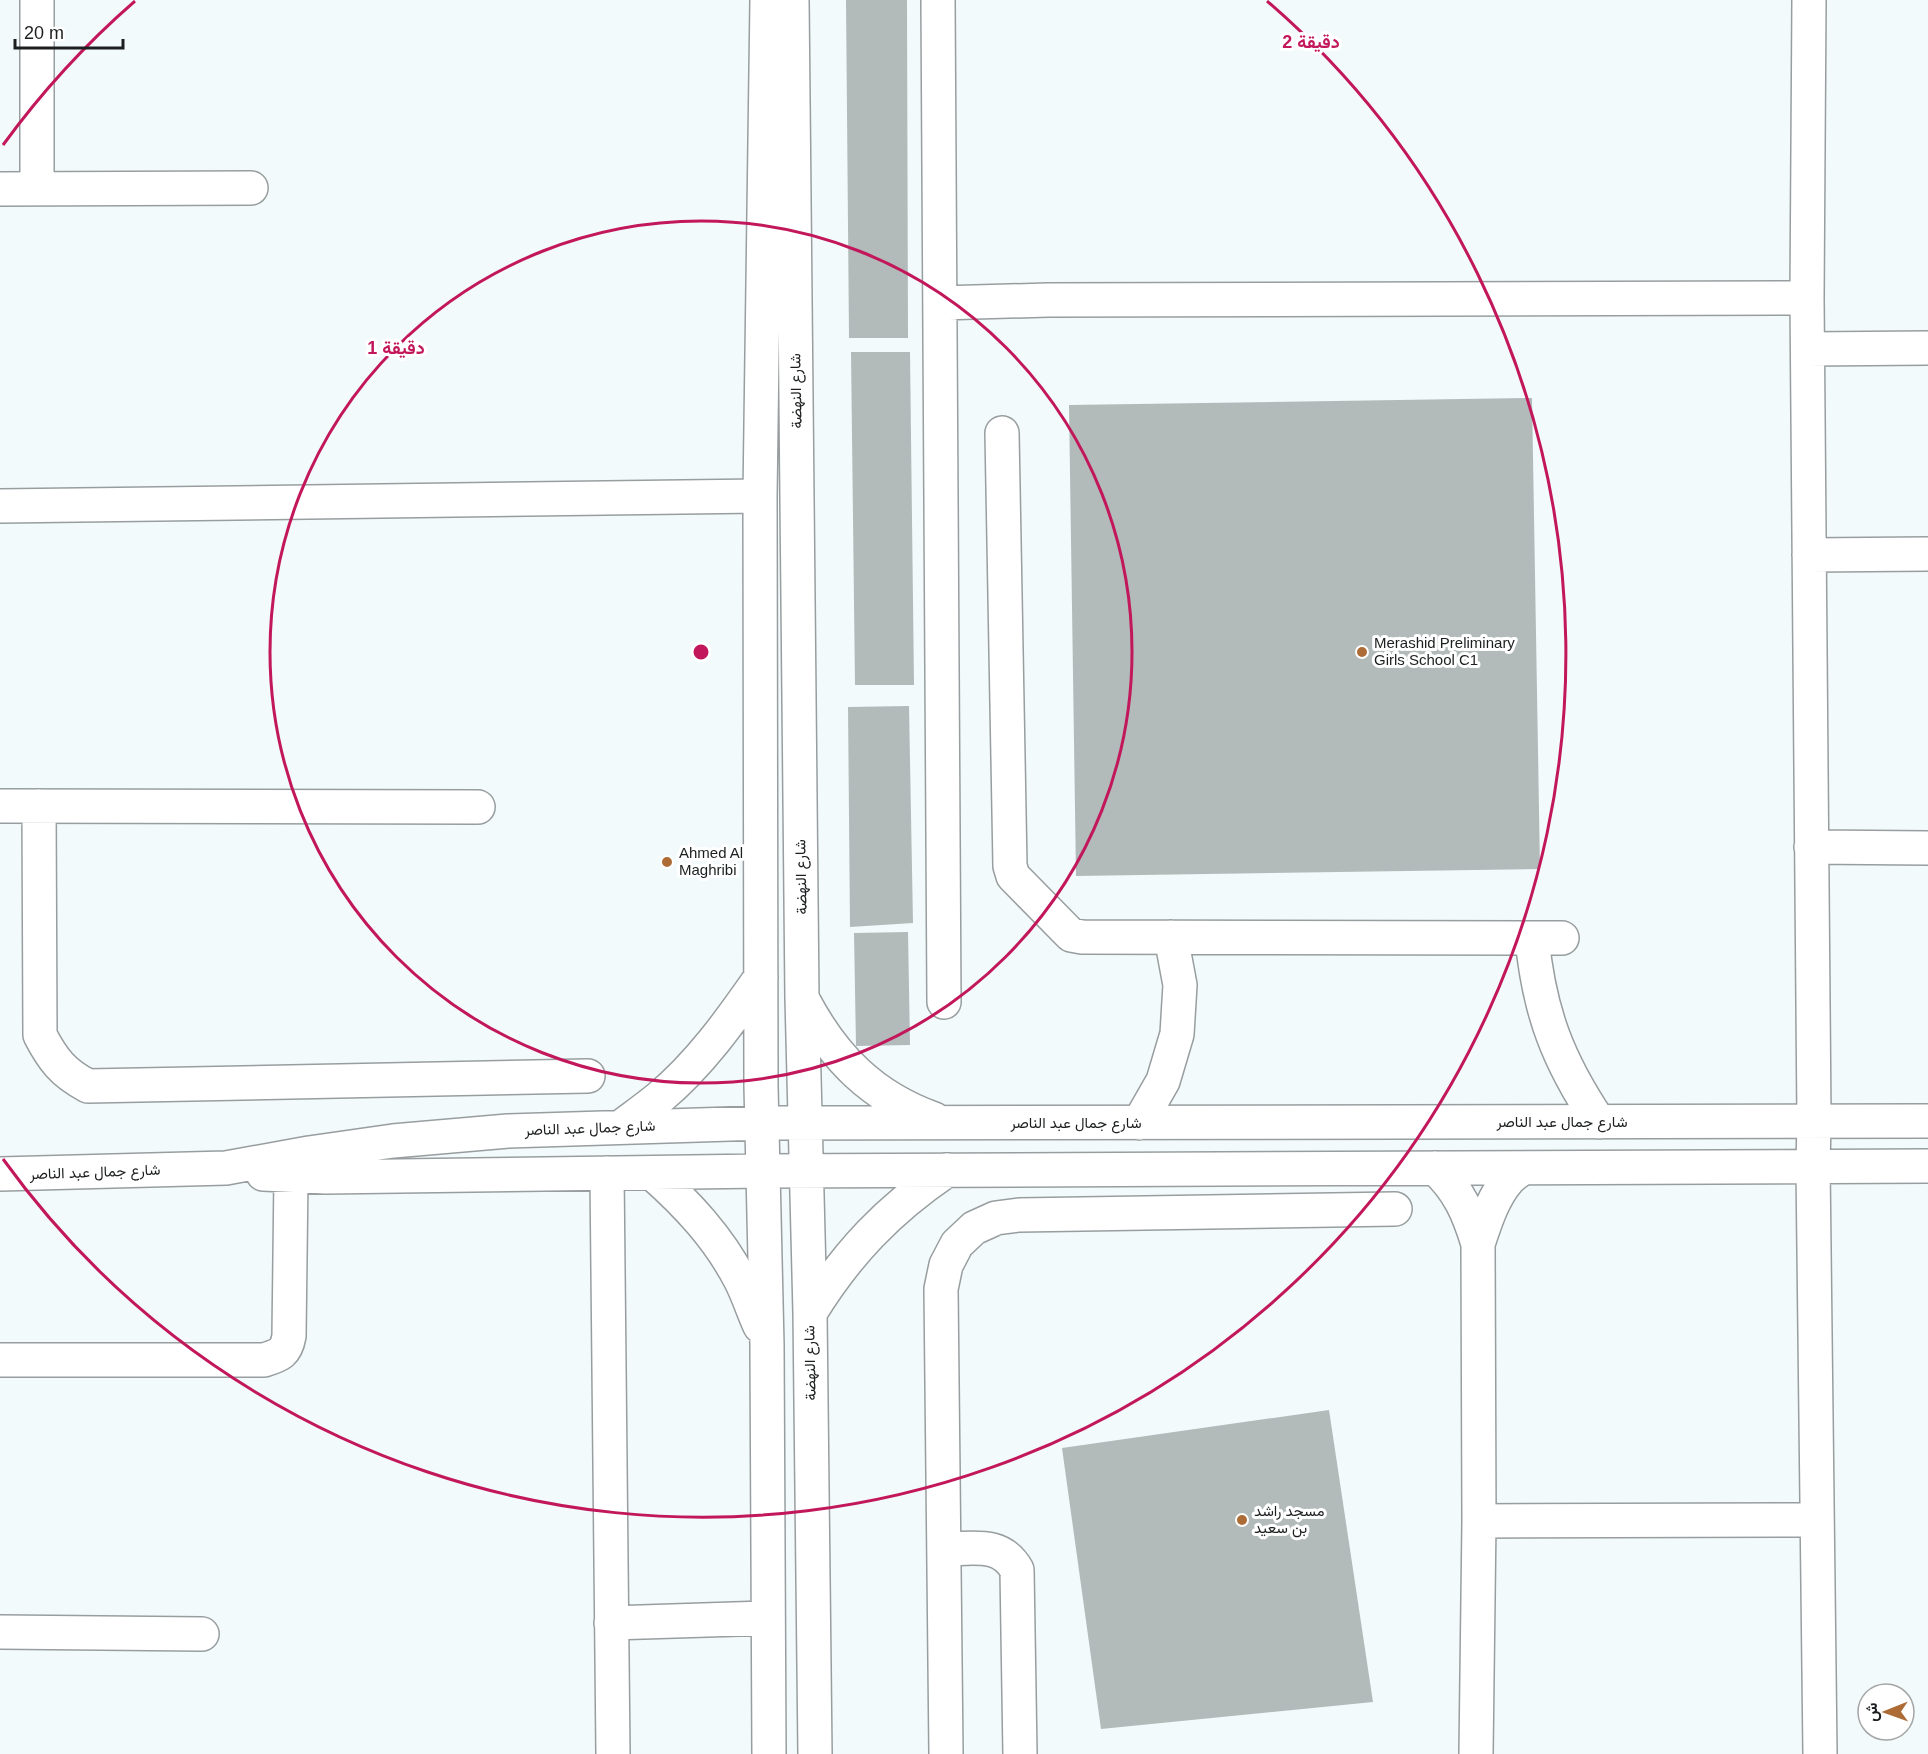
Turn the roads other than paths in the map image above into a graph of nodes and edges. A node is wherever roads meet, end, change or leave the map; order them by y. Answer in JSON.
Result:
{"nodes":[{"id":1,"x":37,"y":0,"type":"edge"},
{"id":2,"x":767,"y":0,"type":"edge"},
{"id":3,"x":792,"y":0,"type":"edge"},
{"id":4,"x":938,"y":0,"type":"edge"},
{"id":5,"x":1809,"y":0,"type":"edge"},
{"id":6,"x":251,"y":188,"type":"dead end"},
{"id":7,"x":0,"y":189,"type":"edge"},
{"id":8,"x":37,"y":189,"type":"junction"},
{"id":9,"x":1807,"y":298,"type":"junction"},
{"id":10,"x":940,"y":303,"type":"junction"},
{"id":11,"x":1928,"y":348,"type":"edge"},
{"id":12,"x":1808,"y":349,"type":"junction"},
{"id":13,"x":1002,"y":434,"type":"dead end"},
{"id":14,"x":760,"y":496,"type":"junction"},
{"id":15,"x":0,"y":506,"type":"edge"},
{"id":16,"x":1928,"y":554,"type":"edge"},
{"id":17,"x":1809,"y":555,"type":"junction"},
{"id":18,"x":0,"y":806,"type":"edge"},
{"id":19,"x":39,"y":806,"type":"junction"},
{"id":20,"x":478,"y":807,"type":"dead end"},
{"id":21,"x":1811,"y":847,"type":"junction"},
{"id":22,"x":1928,"y":848,"type":"edge"},
{"id":23,"x":1171,"y":937,"type":"junction"},
{"id":24,"x":761,"y":976,"type":"junction"},
{"id":25,"x":802,"y":998,"type":"junction"},
{"id":26,"x":944,"y":1002,"type":"dead end"},
{"id":27,"x":588,"y":1076,"type":"dead end"},
{"id":28,"x":1815,"y":1121,"type":"junction"},
{"id":29,"x":1928,"y":1121,"type":"edge"},
{"id":30,"x":1599,"y":1122,"type":"junction"},
{"id":31,"x":762,"y":1123,"type":"junction"},
{"id":32,"x":947,"y":1123,"type":"junction"},
{"id":33,"x":1139,"y":1123,"type":"junction"},
{"id":34,"x":805,"y":1124,"type":"junction"},
{"id":35,"x":622,"y":1126,"type":"junction"},
{"id":36,"x":1813,"y":1166,"type":"junction"},
{"id":37,"x":1928,"y":1166,"type":"edge"},
{"id":38,"x":226,"y":1168,"type":"junction"},
{"id":39,"x":1436,"y":1168,"type":"junction"},
{"id":40,"x":1523,"y":1168,"type":"junction"},
{"id":41,"x":947,"y":1170,"type":"junction"},
{"id":42,"x":763,"y":1171,"type":"junction"},
{"id":43,"x":806,"y":1171,"type":"junction"},
{"id":44,"x":607,"y":1173,"type":"junction"},
{"id":45,"x":652,"y":1173,"type":"junction"},
{"id":46,"x":0,"y":1174,"type":"edge"},
{"id":47,"x":291,"y":1177,"type":"junction"},
{"id":48,"x":1395,"y":1209,"type":"dead end"},
{"id":49,"x":1478,"y":1244,"type":"junction"},
{"id":50,"x":810,"y":1313,"type":"junction"},
{"id":51,"x":767,"y":1345,"type":"junction"},
{"id":52,"x":0,"y":1360,"type":"edge"},
{"id":53,"x":1817,"y":1520,"type":"junction"},
{"id":54,"x":1479,"y":1521,"type":"junction"},
{"id":55,"x":944,"y":1549,"type":"junction"},
{"id":56,"x":768,"y":1618,"type":"junction"},
{"id":57,"x":611,"y":1623,"type":"junction"},
{"id":58,"x":0,"y":1632,"type":"edge"},
{"id":59,"x":202,"y":1634,"type":"dead end"},
{"id":60,"x":814,"y":1718,"type":"junction"},
{"id":61,"x":613,"y":1754,"type":"edge"},
{"id":62,"x":769,"y":1754,"type":"edge"},
{"id":63,"x":815,"y":1754,"type":"edge"},
{"id":64,"x":840,"y":1754,"type":"edge"},
{"id":65,"x":946,"y":1754,"type":"edge"},
{"id":66,"x":1020,"y":1754,"type":"edge"},
{"id":67,"x":1476,"y":1754,"type":"edge"},
{"id":68,"x":1820,"y":1754,"type":"edge"}],
"edges":[{"from":1,"to":8,"type":"street"},
{"from":2,"to":14,"type":"street"},
{"from":3,"to":25,"type":"street","name":"شارع النهضة"},
{"from":4,"to":10,"type":"street"},
{"from":5,"to":9,"type":"street"},
{"from":6,"to":8,"type":"street"},
{"from":7,"to":8,"type":"street"},
{"from":9,"to":10,"type":"street"},
{"from":9,"to":12,"type":"street"},
{"from":10,"to":26,"type":"street"},
{"from":11,"to":12,"type":"street"},
{"from":12,"to":17,"type":"street"},
{"from":13,"to":23,"type":"street"},
{"from":14,"to":15,"type":"street"},
{"from":14,"to":24,"type":"street"},
{"from":16,"to":17,"type":"street"},
{"from":17,"to":21,"type":"street"},
{"from":18,"to":19,"type":"street"},
{"from":19,"to":20,"type":"street"},
{"from":19,"to":27,"type":"street"},
{"from":21,"to":22,"type":"street"},
{"from":21,"to":28,"type":"street"},
{"from":23,"to":30,"type":"street"},
{"from":23,"to":33,"type":"street"},
{"from":24,"to":31,"type":"street"},
{"from":24,"to":35,"type":"street"},
{"from":25,"to":32,"type":"street"},
{"from":25,"to":34,"type":"street","name":"شارع النهضة"},
{"from":28,"to":29,"type":"street","name":"شارع جمال عبد الناصر"},
{"from":28,"to":30,"type":"street","name":"شارع جمال عبد الناصر"},
{"from":28,"to":36,"type":"street"},
{"from":30,"to":33,"type":"street","name":"شارع جمال عبد الناصر"},
{"from":31,"to":34,"type":"street","name":"شارع جمال عبد الناصر"},
{"from":31,"to":35,"type":"street","name":"شارع جمال عبد الناصر"},
{"from":31,"to":42,"type":"street"},
{"from":32,"to":33,"type":"street","name":"شارع جمال عبد الناصر"},
{"from":32,"to":34,"type":"street","name":"شارع جمال عبد الناصر"},
{"from":34,"to":43,"type":"street","name":"شارع النهضة"},
{"from":35,"to":38,"type":"street","name":"شارع جمال عبد الناصر"},
{"from":36,"to":37,"type":"street","name":"شارع جمال عبد الناصر"},
{"from":36,"to":40,"type":"street","name":"شارع جمال عبد الناصر"},
{"from":36,"to":53,"type":"street"},
{"from":38,"to":46,"type":"street","name":"شارع جمال عبد الناصر"},
{"from":38,"to":47,"type":"street","name":"شارع جمال عبد الناصر"},
{"from":39,"to":40,"type":"street","name":"شارع جمال عبد الناصر"},
{"from":39,"to":41,"type":"street","name":"شارع جمال عبد الناصر"},
{"from":39,"to":49,"type":"street"},
{"from":40,"to":49,"type":"street"},
{"from":41,"to":43,"type":"street","name":"شارع جمال عبد الناصر"},
{"from":41,"to":50,"type":"street"},
{"from":42,"to":43,"type":"street","name":"شارع جمال عبد الناصر"},
{"from":42,"to":45,"type":"street","name":"شارع جمال عبد الناصر"},
{"from":42,"to":51,"type":"street"},
{"from":43,"to":50,"type":"street","name":"شارع النهضة"},
{"from":44,"to":45,"type":"street","name":"شارع جمال عبد الناصر"},
{"from":44,"to":47,"type":"street","name":"شارع جمال عبد الناصر"},
{"from":44,"to":57,"type":"street"},
{"from":45,"to":51,"type":"street"},
{"from":47,"to":52,"type":"street"},
{"from":48,"to":55,"type":"street"},
{"from":49,"to":54,"type":"street"},
{"from":50,"to":60,"type":"street","name":"شارع النهضة"},
{"from":51,"to":56,"type":"street"},
{"from":53,"to":54,"type":"street"},
{"from":53,"to":68,"type":"street"},
{"from":54,"to":67,"type":"street"},
{"from":55,"to":65,"type":"street"},
{"from":55,"to":66,"type":"street"},
{"from":56,"to":57,"type":"street"},
{"from":56,"to":62,"type":"street"},
{"from":57,"to":61,"type":"street"},
{"from":58,"to":59,"type":"street"},
{"from":60,"to":63,"type":"street","name":"شارع النهضة"},
{"from":60,"to":64,"type":"street"}]}
